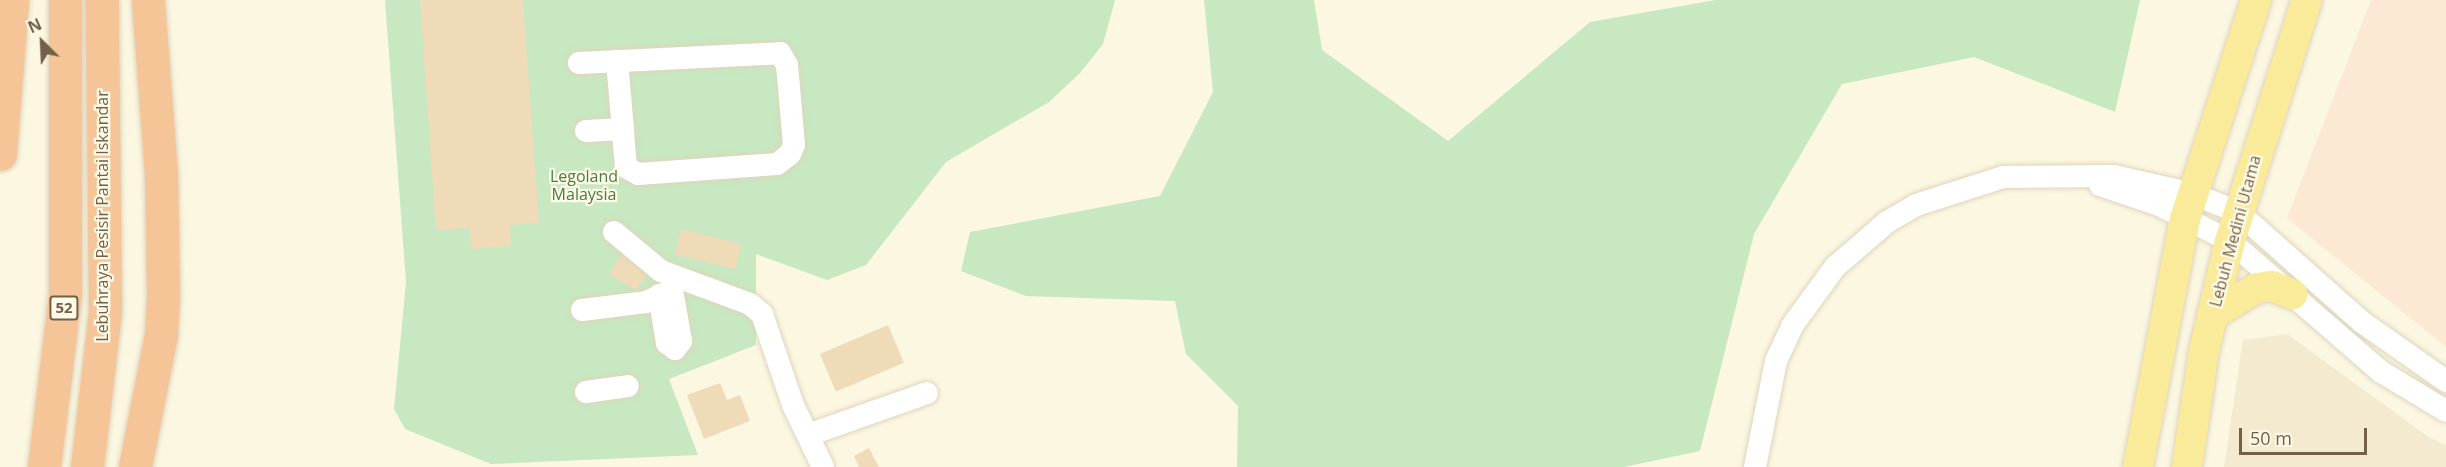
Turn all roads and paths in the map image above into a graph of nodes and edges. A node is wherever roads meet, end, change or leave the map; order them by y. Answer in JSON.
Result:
{"nodes":[{"id":1,"x":12,"y":0,"type":"edge"},
{"id":2,"x":65,"y":0,"type":"edge"},
{"id":3,"x":102,"y":0,"type":"edge"},
{"id":4,"x":148,"y":0,"type":"edge"},
{"id":5,"x":2256,"y":0,"type":"edge"},
{"id":6,"x":2307,"y":0,"type":"edge"},
{"id":7,"x":616,"y":61,"type":"junction"},
{"id":8,"x":579,"y":63,"type":"dead end"},
{"id":9,"x":622,"y":129,"type":"junction"},
{"id":10,"x":586,"y":130,"type":"dead end"},
{"id":11,"x":0,"y":154,"type":"edge"},
{"id":12,"x":2189,"y":206,"type":"junction"},
{"id":13,"x":2238,"y":212,"type":"junction"},
{"id":14,"x":614,"y":232,"type":"dead end"},
{"id":15,"x":2230,"y":241,"type":"junction"},
{"id":16,"x":673,"y":290,"type":"junction"},
{"id":17,"x":2292,"y":294,"type":"junction"},
{"id":18,"x":582,"y":310,"type":"dead end"},
{"id":19,"x":2212,"y":315,"type":"junction"},
{"id":20,"x":690,"y":325,"type":"dead end"},
{"id":21,"x":2446,"y":381,"type":"edge"},
{"id":22,"x":628,"y":386,"type":"dead end"},
{"id":23,"x":586,"y":392,"type":"dead end"},
{"id":24,"x":927,"y":393,"type":"dead end"},
{"id":25,"x":2446,"y":411,"type":"edge"},
{"id":26,"x":808,"y":435,"type":"junction"},
{"id":27,"x":44,"y":467,"type":"edge"},
{"id":28,"x":87,"y":467,"type":"edge"},
{"id":29,"x":135,"y":467,"type":"edge"},
{"id":30,"x":823,"y":467,"type":"edge"},
{"id":31,"x":1755,"y":467,"type":"edge"},
{"id":32,"x":2138,"y":467,"type":"edge"},
{"id":33,"x":2187,"y":467,"type":"edge"}],
"edges":[{"from":1,"to":11,"type":"highway"},
{"from":2,"to":27,"type":"highway","number":"52"},
{"from":3,"to":28,"type":"highway","name":"Lebuhraya Pesisir Pantai Iskandar"},
{"from":4,"to":29,"type":"highway"},
{"from":5,"to":12,"type":"main road"},
{"from":6,"to":13,"type":"main road","name":"Lebuh Medini Utama"},
{"from":7,"to":8,"type":"street"},
{"from":7,"to":9,"type":"street"},
{"from":7,"to":9,"type":"street"},
{"from":9,"to":10,"type":"street"},
{"from":12,"to":13,"type":"street"},
{"from":12,"to":15,"type":"street"},
{"from":12,"to":31,"type":"street"},
{"from":12,"to":32,"type":"main road"},
{"from":13,"to":15,"type":"main road","name":"Lebuh Medini Utama"},
{"from":13,"to":21,"type":"street"},
{"from":14,"to":16,"type":"street"},
{"from":15,"to":17,"type":"street"},
{"from":15,"to":19,"type":"main road","name":"Lebuh Medini Utama"},
{"from":16,"to":18,"type":"street"},
{"from":16,"to":20,"type":"street"},
{"from":16,"to":26,"type":"street"},
{"from":17,"to":19,"type":"main road"},
{"from":17,"to":25,"type":"street"},
{"from":19,"to":33,"type":"main road","name":"Lebuh Medini Utama"},
{"from":22,"to":23,"type":"street"},
{"from":24,"to":26,"type":"street"},
{"from":26,"to":30,"type":"street"}]}
